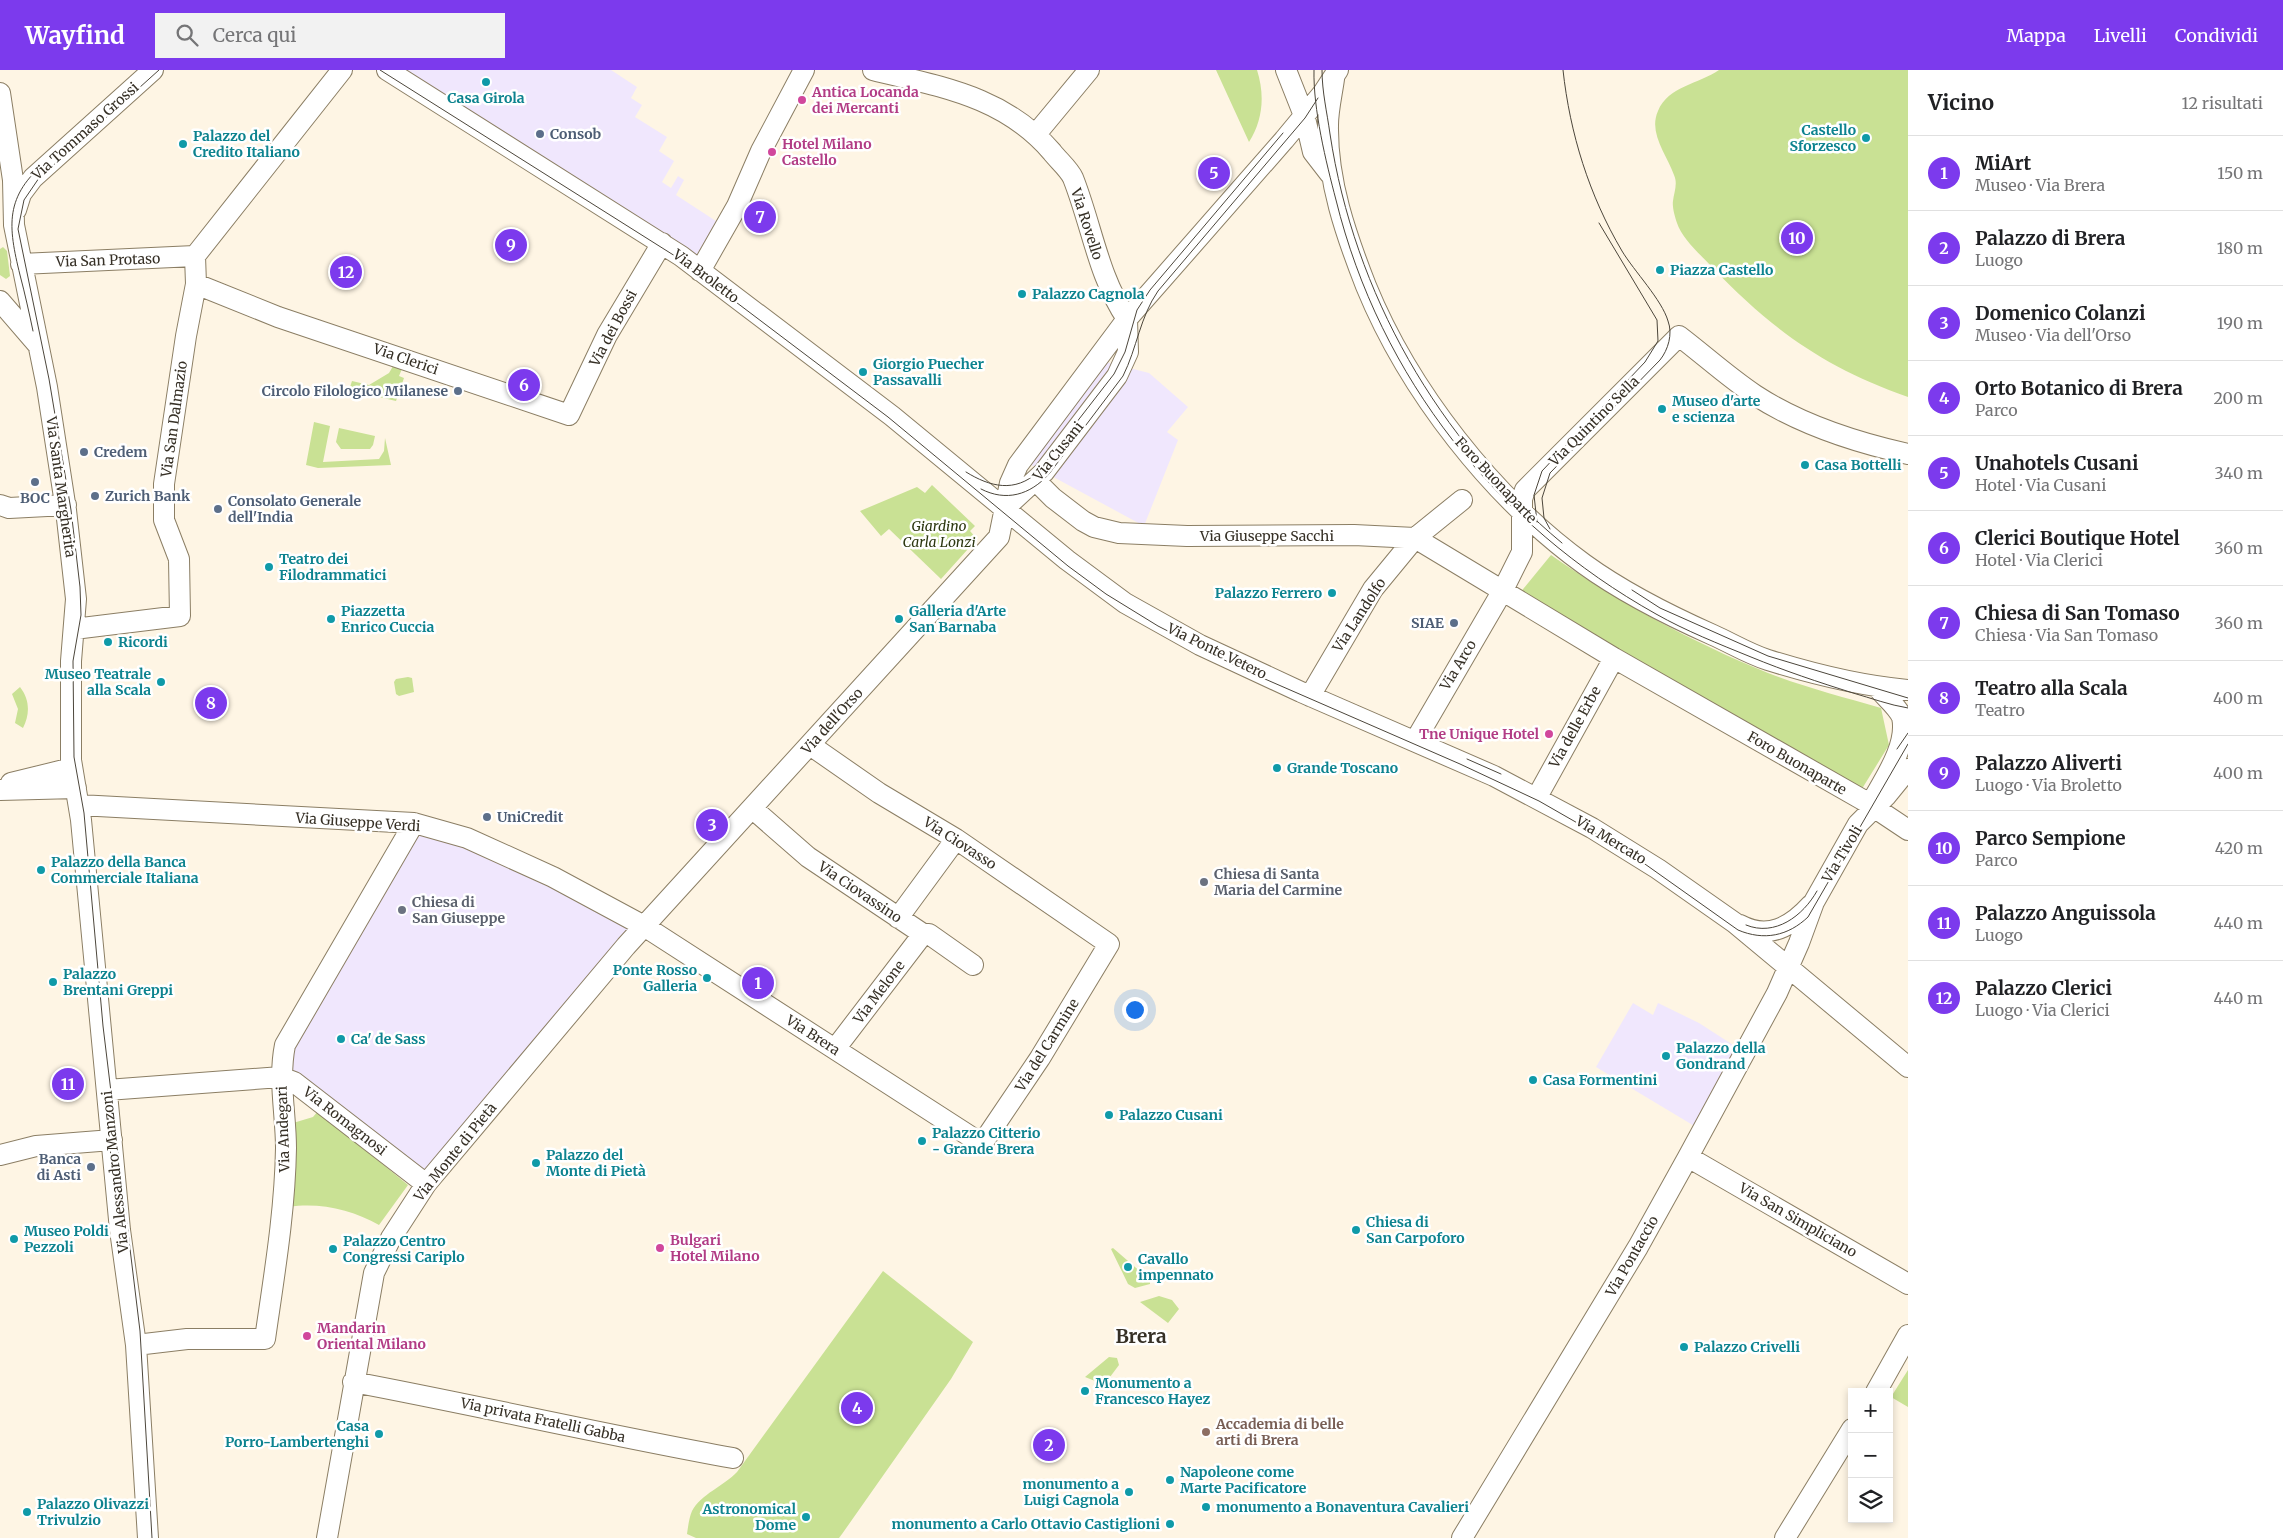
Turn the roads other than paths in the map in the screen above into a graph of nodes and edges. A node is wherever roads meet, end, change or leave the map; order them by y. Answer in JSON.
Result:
{"nodes":[{"id":1,"x":153,"y":70,"type":"edge"},
{"id":2,"x":342,"y":70,"type":"edge"},
{"id":3,"x":387,"y":70,"type":"edge"},
{"id":4,"x":804,"y":70,"type":"edge"},
{"id":5,"x":873,"y":70,"type":"edge"},
{"id":6,"x":1089,"y":70,"type":"edge"},
{"id":7,"x":1286,"y":70,"type":"edge"},
{"id":8,"x":1336,"y":74,"type":"edge"},
{"id":9,"x":0,"y":93,"type":"edge"},
{"id":10,"x":1304,"y":115,"type":"junction"},
{"id":11,"x":1036,"y":134,"type":"junction"},
{"id":12,"x":1274,"y":151,"type":"junction"},
{"id":13,"x":1313,"y":152,"type":"junction"},
{"id":14,"x":1330,"y":174,"type":"junction"},
{"id":15,"x":7,"y":228,"type":"edge"},
{"id":16,"x":662,"y":243,"type":"junction"},
{"id":17,"x":195,"y":256,"type":"junction"},
{"id":18,"x":21,"y":264,"type":"junction"},
{"id":19,"x":700,"y":271,"type":"junction"},
{"id":20,"x":196,"y":284,"type":"junction"},
{"id":21,"x":0,"y":301,"type":"edge"},
{"id":22,"x":1127,"y":319,"type":"junction"},
{"id":23,"x":39,"y":345,"type":"junction"},
{"id":24,"x":569,"y":415,"type":"joint"},
{"id":25,"x":1908,"y":454,"type":"edge"},
{"id":26,"x":1036,"y":481,"type":"junction"},
{"id":27,"x":1462,"y":500,"type":"dead end"},
{"id":28,"x":0,"y":505,"type":"edge"},
{"id":29,"x":66,"y":505,"type":"junction"},
{"id":30,"x":1005,"y":508,"type":"junction"},
{"id":31,"x":1523,"y":513,"type":"junction"},
{"id":32,"x":1036,"y":533,"type":"junction"},
{"id":33,"x":1415,"y":538,"type":"junction"},
{"id":34,"x":1558,"y":543,"type":"junction"},
{"id":35,"x":1522,"y":552,"type":"junction"},
{"id":36,"x":1503,"y":590,"type":"junction"},
{"id":37,"x":74,"y":629,"type":"junction"},
{"id":38,"x":1614,"y":658,"type":"junction"},
{"id":39,"x":1877,"y":688,"type":"junction"},
{"id":40,"x":1908,"y":690,"type":"edge"},
{"id":41,"x":1310,"y":696,"type":"junction"},
{"id":42,"x":1415,"y":741,"type":"junction"},
{"id":43,"x":810,"y":745,"type":"junction"},
{"id":44,"x":1905,"y":755,"type":"edge"},
{"id":45,"x":72,"y":768,"type":"junction"},
{"id":46,"x":0,"y":786,"type":"edge"},
{"id":47,"x":0,"y":790,"type":"edge"},
{"id":48,"x":78,"y":797,"type":"junction"},
{"id":49,"x":1537,"y":797,"type":"junction"},
{"id":50,"x":1872,"y":806,"type":"junction"},
{"id":51,"x":753,"y":809,"type":"junction"},
{"id":52,"x":414,"y":824,"type":"junction"},
{"id":53,"x":1908,"y":830,"type":"edge"},
{"id":54,"x":956,"y":839,"type":"junction"},
{"id":55,"x":1814,"y":902,"type":"junction"},
{"id":56,"x":898,"y":918,"type":"junction"},
{"id":57,"x":1735,"y":923,"type":"junction"},
{"id":58,"x":644,"y":926,"type":"junction"},
{"id":59,"x":923,"y":934,"type":"junction"},
{"id":60,"x":1109,"y":944,"type":"joint"},
{"id":61,"x":973,"y":965,"type":"dead end"},
{"id":62,"x":1789,"y":967,"type":"junction"},
{"id":63,"x":835,"y":1049,"type":"junction"},
{"id":64,"x":1908,"y":1067,"type":"edge"},
{"id":65,"x":281,"y":1077,"type":"junction"},
{"id":66,"x":107,"y":1090,"type":"junction"},
{"id":67,"x":112,"y":1140,"type":"junction"},
{"id":68,"x":982,"y":1144,"type":"joint"},
{"id":69,"x":0,"y":1155,"type":"edge"},
{"id":70,"x":1688,"y":1157,"type":"junction"},
{"id":71,"x":426,"y":1184,"type":"junction"},
{"id":72,"x":1908,"y":1284,"type":"edge"},
{"id":73,"x":1908,"y":1335,"type":"edge"},
{"id":74,"x":136,"y":1345,"type":"junction"},
{"id":75,"x":353,"y":1382,"type":"junction"},
{"id":76,"x":1878,"y":1388,"type":"edge"},
{"id":77,"x":1850,"y":1433,"type":"edge"},
{"id":78,"x":733,"y":1458,"type":"dead end"},
{"id":79,"x":148,"y":1538,"type":"edge"},
{"id":80,"x":327,"y":1538,"type":"edge"},
{"id":81,"x":1462,"y":1538,"type":"edge"},
{"id":82,"x":1785,"y":1538,"type":"edge"}],
"edges":[{"from":1,"to":15,"type":"street","name":"Via Tommaso Grossi"},
{"from":2,"to":17,"type":"street"},
{"from":3,"to":16,"type":"street","name":"Via Broletto"},
{"from":4,"to":19,"type":"street"},
{"from":5,"to":11,"type":"street","name":"Via Rovello"},
{"from":6,"to":11,"type":"street"},
{"from":7,"to":10,"type":"street","name":"Foro Buonaparte"},
{"from":8,"to":10,"type":"street","name":"Via Cusani"},
{"from":8,"to":14,"type":"street","name":"Foro Buonaparte"},
{"from":9,"to":15,"type":"street"},
{"from":10,"to":12,"type":"street","name":"Via Cusani"},
{"from":10,"to":13,"type":"street","name":"Foro Buonaparte"},
{"from":11,"to":22,"type":"street","name":"Via Rovello"},
{"from":12,"to":13,"type":"street"},
{"from":12,"to":22,"type":"street","name":"Via Cusani"},
{"from":13,"to":14,"type":"street","name":"Foro Buonaparte"},
{"from":14,"to":31,"type":"street","name":"Foro Buonaparte"},
{"from":15,"to":18,"type":"street","name":"Via Santa Margherita"},
{"from":16,"to":19,"type":"street","name":"Via Broletto"},
{"from":16,"to":24,"type":"street","name":"Via dei Bossi"},
{"from":17,"to":18,"type":"street","name":"Via San Protaso"},
{"from":17,"to":20,"type":"street","name":"Via San Dalmazio"},
{"from":18,"to":23,"type":"street","name":"Via Santa Margherita"},
{"from":19,"to":30,"type":"street","name":"Via Broletto"},
{"from":20,"to":24,"type":"street","name":"Via Clerici"},
{"from":20,"to":37,"type":"street","name":"Via San Dalmazio"},
{"from":21,"to":23,"type":"street"},
{"from":22,"to":26,"type":"street","name":"Via Cusani"},
{"from":22,"to":30,"type":"street","name":"Via Cusani"},
{"from":23,"to":29,"type":"street","name":"Via Santa Margherita"},
{"from":25,"to":31,"type":"street","name":"Via Quintino Sella"},
{"from":26,"to":30,"type":"street","name":"Via Cusani"},
{"from":26,"to":32,"type":"street"},
{"from":26,"to":33,"type":"street","name":"Via Giuseppe Sacchi"},
{"from":27,"to":33,"type":"street"},
{"from":28,"to":29,"type":"street"},
{"from":29,"to":37,"type":"street","name":"Via Santa Margherita"},
{"from":30,"to":32,"type":"street","name":"Via Ponte Vetero"},
{"from":30,"to":43,"type":"street","name":"Via dell'Orso"},
{"from":31,"to":34,"type":"street","name":"Foro Buonaparte"},
{"from":31,"to":35,"type":"street","name":"Via Quintino Sella"},
{"from":32,"to":41,"type":"street","name":"Via Ponte Vetero"},
{"from":33,"to":36,"type":"street","name":"Foro Buonaparte"},
{"from":33,"to":41,"type":"street","name":"Via Landolfo"},
{"from":34,"to":35,"type":"street"},
{"from":34,"to":39,"type":"street","name":"Foro Buonaparte"},
{"from":35,"to":36,"type":"street","name":"Via Arco"},
{"from":36,"to":38,"type":"street","name":"Foro Buonaparte"},
{"from":36,"to":42,"type":"street","name":"Via Arco"},
{"from":37,"to":45,"type":"street","name":"Via Santa Margherita"},
{"from":38,"to":49,"type":"street","name":"Via delle Erbe"},
{"from":38,"to":50,"type":"street","name":"Foro Buonaparte"},
{"from":39,"to":40,"type":"street","name":"Foro Buonaparte"},
{"from":39,"to":44,"type":"street"},
{"from":41,"to":42,"type":"street","name":"Via Ponte Vetero"},
{"from":42,"to":49,"type":"street","name":"Via Mercato"},
{"from":43,"to":51,"type":"street","name":"Via dell'Orso"},
{"from":43,"to":54,"type":"street","name":"Via Ciovasso"},
{"from":44,"to":50,"type":"street","name":"Via Tivoli"},
{"from":45,"to":46,"type":"street"},
{"from":45,"to":48,"type":"street","name":"Via Alessandro Manzoni"},
{"from":47,"to":48,"type":"street","name":"Via Giuseppe Verdi"},
{"from":48,"to":52,"type":"street","name":"Via Giuseppe Verdi"},
{"from":48,"to":66,"type":"street","name":"Via Alessandro Manzoni"},
{"from":49,"to":57,"type":"street","name":"Via Mercato"},
{"from":50,"to":53,"type":"street","name":"Foro Buonaparte"},
{"from":50,"to":55,"type":"street","name":"Via Tivoli"},
{"from":51,"to":56,"type":"street","name":"Via Ciovassino"},
{"from":51,"to":58,"type":"street","name":"Via dell'Orso"},
{"from":52,"to":58,"type":"street","name":"Via Giuseppe Verdi"},
{"from":52,"to":65,"type":"street","name":"Via Andegari"},
{"from":54,"to":56,"type":"street"},
{"from":54,"to":60,"type":"street","name":"Via Ciovasso"},
{"from":55,"to":57,"type":"street","name":"Via Tivoli"},
{"from":55,"to":62,"type":"street","name":"Via Tivoli"},
{"from":56,"to":59,"type":"street","name":"Via Ciovassino"},
{"from":57,"to":62,"type":"street","name":"Via Mercato"},
{"from":58,"to":63,"type":"street","name":"Via Brera"},
{"from":58,"to":71,"type":"street","name":"Via Monte di Pietà"},
{"from":59,"to":61,"type":"street","name":"Via Ciovassino"},
{"from":59,"to":63,"type":"street","name":"Via Melone"},
{"from":60,"to":68,"type":"street","name":"Via del Carmine"},
{"from":62,"to":64,"type":"street","name":"Via Mercato"},
{"from":62,"to":70,"type":"street","name":"Via Pontaccio"},
{"from":63,"to":68,"type":"street","name":"Via Brera"},
{"from":65,"to":66,"type":"street"},
{"from":65,"to":71,"type":"street","name":"Via Romagnosi"},
{"from":65,"to":74,"type":"street","name":"Via Andegari"},
{"from":66,"to":67,"type":"street","name":"Via Alessandro Manzoni"},
{"from":67,"to":69,"type":"street"},
{"from":67,"to":74,"type":"street","name":"Via Alessandro Manzoni"},
{"from":70,"to":72,"type":"street","name":"Via San Simpliciano"},
{"from":70,"to":81,"type":"street","name":"Via Pontaccio"},
{"from":71,"to":75,"type":"street","name":"Via Monte di Pietà"},
{"from":73,"to":76,"type":"street"},
{"from":74,"to":79,"type":"street","name":"Via Alessandro Manzoni"},
{"from":75,"to":78,"type":"street","name":"Via privata Fratelli Gabba"},
{"from":75,"to":80,"type":"street","name":"Via Monte di Pietà"},
{"from":77,"to":82,"type":"street"}]}
